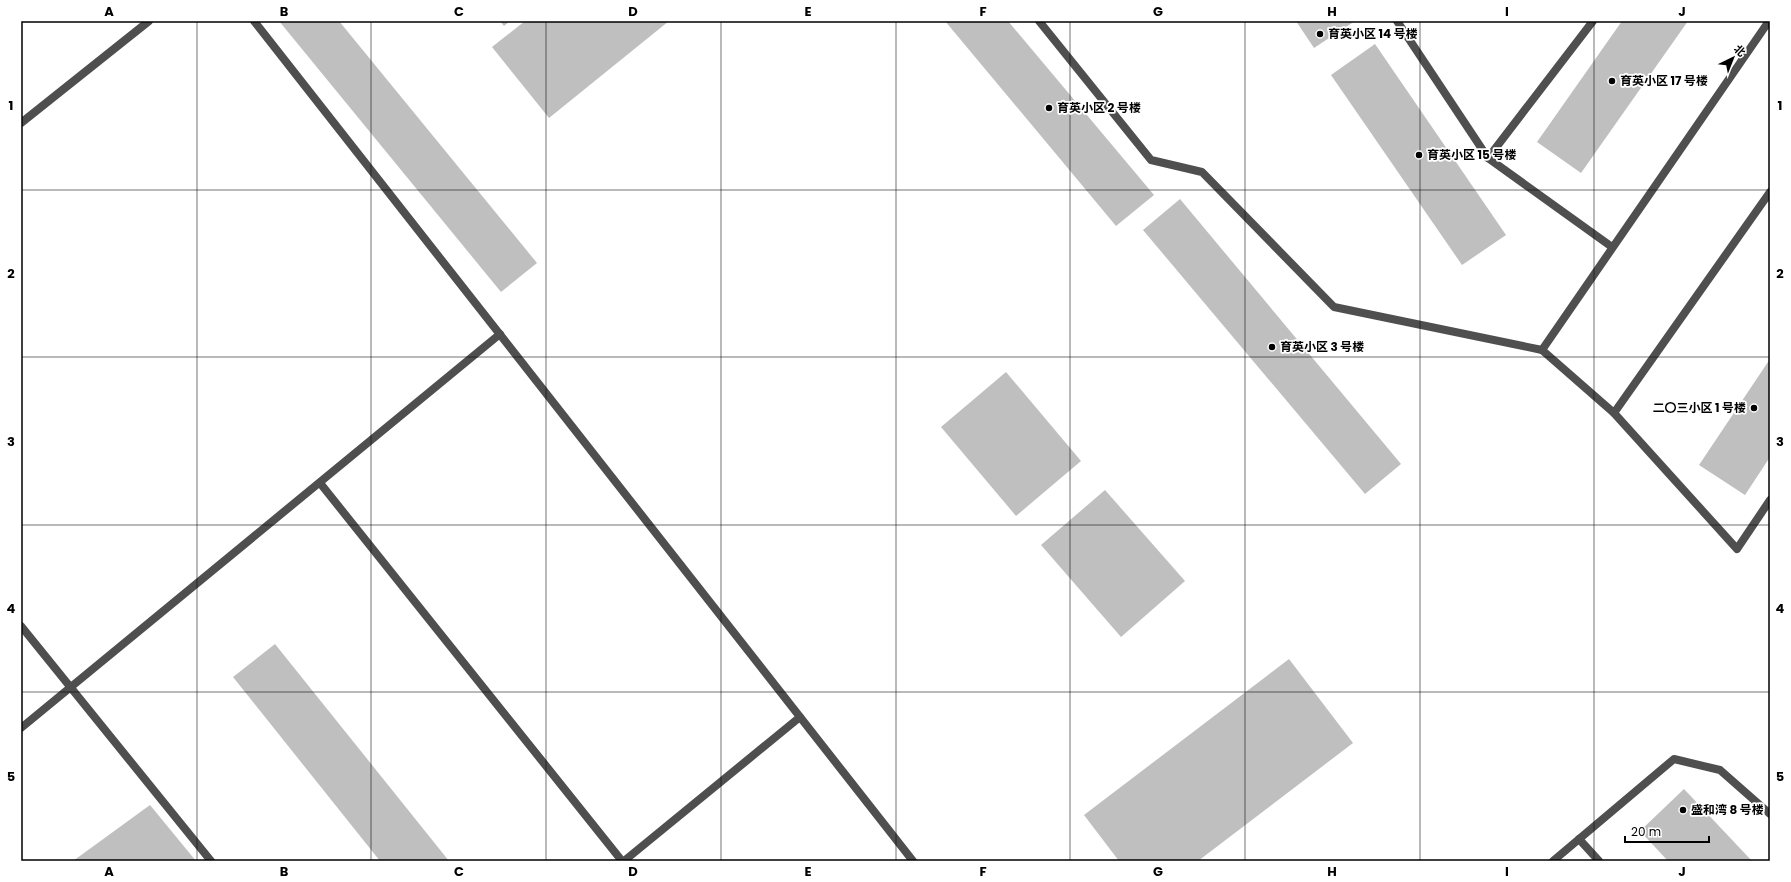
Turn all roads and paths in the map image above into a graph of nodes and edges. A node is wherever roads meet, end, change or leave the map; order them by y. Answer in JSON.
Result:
{"nodes":[{"id":1,"x":149,"y":21,"type":"edge"},
{"id":2,"x":254,"y":21,"type":"edge"},
{"id":3,"x":1039,"y":21,"type":"edge"},
{"id":4,"x":1397,"y":21,"type":"edge"},
{"id":5,"x":1594,"y":21,"type":"edge"},
{"id":6,"x":1768,"y":21,"type":"edge"},
{"id":7,"x":21,"y":123,"type":"edge"},
{"id":8,"x":1488,"y":158,"type":"junction"},
{"id":9,"x":1770,"y":192,"type":"edge"},
{"id":10,"x":1612,"y":247,"type":"junction"},
{"id":11,"x":500,"y":334,"type":"junction"},
{"id":12,"x":1542,"y":350,"type":"junction"},
{"id":13,"x":1614,"y":413,"type":"junction"},
{"id":14,"x":320,"y":483,"type":"junction"},
{"id":15,"x":1770,"y":500,"type":"edge"},
{"id":16,"x":21,"y":626,"type":"edge"},
{"id":17,"x":70,"y":688,"type":"junction"},
{"id":18,"x":800,"y":717,"type":"junction"},
{"id":19,"x":21,"y":728,"type":"edge"},
{"id":20,"x":1770,"y":814,"type":"edge"},
{"id":21,"x":1579,"y":839,"type":"junction"},
{"id":22,"x":212,"y":861,"type":"edge"},
{"id":23,"x":623,"y":861,"type":"edge"},
{"id":24,"x":913,"y":861,"type":"edge"},
{"id":25,"x":1552,"y":861,"type":"edge"},
{"id":26,"x":1599,"y":861,"type":"edge"}],
"edges":[{"from":1,"to":7,"type":"street"},
{"from":2,"to":11,"type":"street"},
{"from":3,"to":12,"type":"street"},
{"from":4,"to":8,"type":"street"},
{"from":5,"to":8,"type":"street"},
{"from":6,"to":10,"type":"street"},
{"from":8,"to":10,"type":"street"},
{"from":9,"to":13,"type":"street"},
{"from":10,"to":12,"type":"street"},
{"from":11,"to":14,"type":"street"},
{"from":11,"to":18,"type":"street"},
{"from":12,"to":13,"type":"street"},
{"from":13,"to":15,"type":"street"},
{"from":14,"to":17,"type":"street"},
{"from":14,"to":23,"type":"street"},
{"from":16,"to":17,"type":"street"},
{"from":17,"to":19,"type":"street"},
{"from":17,"to":22,"type":"street"},
{"from":18,"to":23,"type":"street"},
{"from":18,"to":24,"type":"street"},
{"from":20,"to":21,"type":"street"},
{"from":21,"to":25,"type":"street"},
{"from":21,"to":26,"type":"street"}]}
